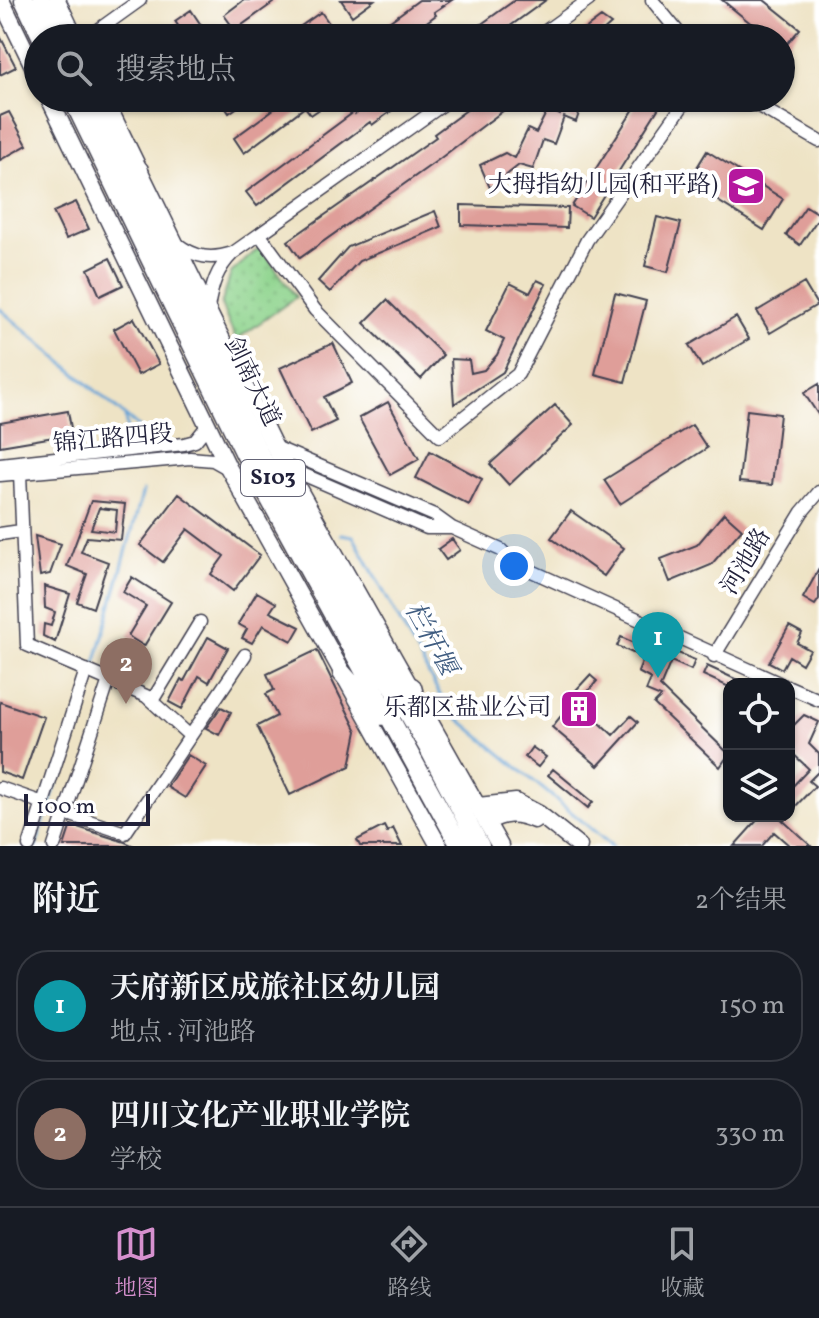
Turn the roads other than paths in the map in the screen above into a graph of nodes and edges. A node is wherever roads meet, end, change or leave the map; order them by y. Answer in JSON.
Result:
{"nodes":[{"id":1,"x":1,"y":0,"type":"edge"},
{"id":2,"x":24,"y":0,"type":"edge"},
{"id":3,"x":41,"y":0,"type":"edge"},
{"id":4,"x":57,"y":0,"type":"edge"},
{"id":5,"x":140,"y":0,"type":"edge"},
{"id":6,"x":589,"y":0,"type":"edge"},
{"id":7,"x":652,"y":0,"type":"edge"},
{"id":8,"x":35,"y":24,"type":"edge"},
{"id":9,"x":52,"y":24,"type":"edge"},
{"id":10,"x":68,"y":24,"type":"edge"},
{"id":11,"x":107,"y":24,"type":"edge"},
{"id":12,"x":556,"y":24,"type":"edge"},
{"id":13,"x":672,"y":24,"type":"edge"},
{"id":14,"x":24,"y":47,"type":"edge"},
{"id":15,"x":56,"y":112,"type":"edge"},
{"id":16,"x":69,"y":112,"type":"edge"},
{"id":17,"x":79,"y":112,"type":"edge"},
{"id":18,"x":95,"y":112,"type":"edge"},
{"id":19,"x":111,"y":112,"type":"edge"},
{"id":20,"x":432,"y":112,"type":"edge"},
{"id":21,"x":678,"y":112,"type":"edge"},
{"id":22,"x":769,"y":112,"type":"edge"},
{"id":23,"x":92,"y":140,"type":"junction"},
{"id":24,"x":819,"y":141,"type":"edge"},
{"id":25,"x":139,"y":170,"type":"junction"},
{"id":26,"x":146,"y":219,"type":"junction"},
{"id":27,"x":260,"y":235,"type":"junction"},
{"id":28,"x":177,"y":244,"type":"junction"},
{"id":29,"x":233,"y":253,"type":"junction"},
{"id":30,"x":208,"y":308,"type":"junction"},
{"id":31,"x":208,"y":425,"type":"junction"},
{"id":32,"x":275,"y":447,"type":"junction"},
{"id":33,"x":0,"y":464,"type":"edge"},
{"id":34,"x":286,"y":467,"type":"junction"},
{"id":35,"x":229,"y":469,"type":"junction"},
{"id":36,"x":20,"y":473,"type":"junction"},
{"id":37,"x":0,"y":475,"type":"edge"},
{"id":38,"x":819,"y":492,"type":"edge"},
{"id":39,"x":452,"y":528,"type":"junction"},
{"id":40,"x":21,"y":531,"type":"junction"},
{"id":41,"x":0,"y":534,"type":"edge"},
{"id":42,"x":200,"y":622,"type":"dead end"},
{"id":43,"x":245,"y":655,"type":"dead end"},
{"id":44,"x":714,"y":656,"type":"junction"},
{"id":45,"x":342,"y":673,"type":"junction"},
{"id":46,"x":95,"y":674,"type":"junction"},
{"id":47,"x":767,"y":678,"type":"edge"},
{"id":48,"x":412,"y":687,"type":"junction"},
{"id":49,"x":795,"y":690,"type":"edge"},
{"id":50,"x":819,"y":700,"type":"edge"},
{"id":51,"x":152,"y":701,"type":"junction"},
{"id":52,"x":190,"y":736,"type":"junction"},
{"id":53,"x":404,"y":744,"type":"junction"},
{"id":54,"x":428,"y":747,"type":"junction"},
{"id":55,"x":0,"y":788,"type":"edge"},
{"id":56,"x":43,"y":803,"type":"junction"},
{"id":57,"x":478,"y":806,"type":"junction"},
{"id":58,"x":65,"y":813,"type":"junction"},
{"id":59,"x":487,"y":822,"type":"junction"},
{"id":60,"x":459,"y":845,"type":"edge"},
{"id":61,"x":29,"y":846,"type":"edge"},
{"id":62,"x":54,"y":846,"type":"edge"},
{"id":63,"x":439,"y":846,"type":"edge"},
{"id":64,"x":480,"y":846,"type":"edge"},
{"id":65,"x":500,"y":846,"type":"edge"},
{"id":66,"x":567,"y":846,"type":"edge"},
{"id":67,"x":579,"y":846,"type":"edge"}],
"edges":[{"from":1,"to":14,"type":"main road"},
{"from":2,"to":8,"type":"highway"},
{"from":3,"to":9,"type":"highway"},
{"from":4,"to":10,"type":"main road"},
{"from":5,"to":11,"type":"street"},
{"from":6,"to":12,"type":"street"},
{"from":7,"to":13,"type":"street"},
{"from":15,"to":31,"type":"main road"},
{"from":16,"to":23,"type":"highway"},
{"from":17,"to":23,"type":"highway","name":"剑南大道","number":"S103"},
{"from":18,"to":26,"type":"highway","name":"剑南大道","number":"S103"},
{"from":19,"to":25,"type":"main road"},
{"from":20,"to":27,"type":"street"},
{"from":21,"to":27,"type":"street"},
{"from":22,"to":24,"type":"street"},
{"from":23,"to":53,"type":"highway","name":"剑南大道","number":"S103"},
{"from":25,"to":26,"type":"highway"},
{"from":25,"to":28,"type":"main road"},
{"from":26,"to":54,"type":"highway","name":"剑南大道","number":"S103"},
{"from":27,"to":29,"type":"street"},
{"from":28,"to":29,"type":"street"},
{"from":28,"to":30,"type":"main road"},
{"from":29,"to":30,"type":"street"},
{"from":30,"to":32,"type":"main road"},
{"from":31,"to":33,"type":"street","name":"锦江路四段"},
{"from":31,"to":35,"type":"main road"},
{"from":32,"to":34,"type":"main road"},
{"from":32,"to":39,"type":"street"},
{"from":34,"to":39,"type":"street"},
{"from":34,"to":48,"type":"main road"},
{"from":35,"to":36,"type":"street","name":"锦江路四段"},
{"from":35,"to":45,"type":"main road"},
{"from":36,"to":37,"type":"street","name":"锦江路四段"},
{"from":36,"to":40,"type":"street"},
{"from":38,"to":44,"type":"street","name":"河池路"},
{"from":39,"to":44,"type":"street"},
{"from":40,"to":41,"type":"street"},
{"from":40,"to":46,"type":"street"},
{"from":42,"to":51,"type":"street"},
{"from":43,"to":52,"type":"street"},
{"from":44,"to":47,"type":"street"},
{"from":45,"to":53,"type":"highway"},
{"from":45,"to":63,"type":"main road"},
{"from":46,"to":51,"type":"street"},
{"from":46,"to":56,"type":"street"},
{"from":46,"to":58,"type":"street"},
{"from":48,"to":54,"type":"highway"},
{"from":48,"to":57,"type":"main road"},
{"from":49,"to":50,"type":"street"},
{"from":51,"to":52,"type":"street"},
{"from":52,"to":58,"type":"street"},
{"from":53,"to":60,"type":"highway","name":"剑南大道","number":"S103"},
{"from":54,"to":64,"type":"highway","name":"剑南大道","number":"S103"},
{"from":55,"to":56,"type":"street"},
{"from":56,"to":61,"type":"street"},
{"from":57,"to":59,"type":"main road"},
{"from":57,"to":67,"type":"main road"},
{"from":58,"to":62,"type":"street"},
{"from":59,"to":65,"type":"main road"},
{"from":59,"to":66,"type":"main road"}]}
